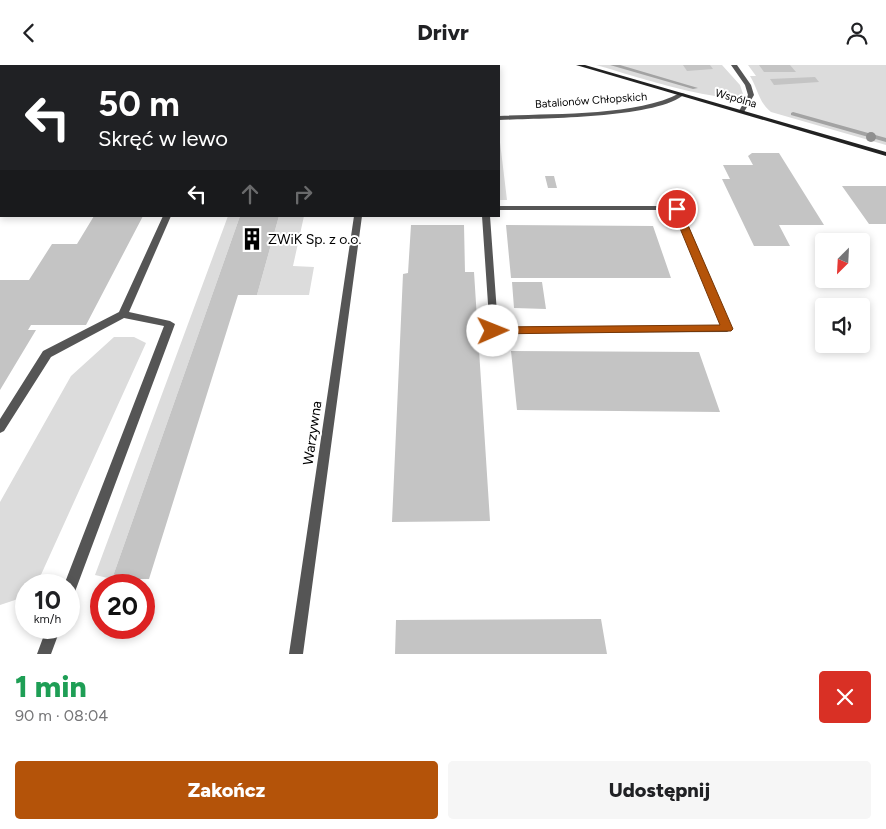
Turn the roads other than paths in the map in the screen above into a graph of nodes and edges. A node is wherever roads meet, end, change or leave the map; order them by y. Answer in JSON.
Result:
{"nodes":[{"id":1,"x":579,"y":65,"type":"edge"},
{"id":2,"x":734,"y":65,"type":"edge"},
{"id":3,"x":682,"y":94,"type":"junction"},
{"id":4,"x":742,"y":111,"type":"junction"},
{"id":5,"x":500,"y":118,"type":"edge"},
{"id":6,"x":886,"y":154,"type":"edge"},
{"id":7,"x":500,"y":208,"type":"edge"},
{"id":8,"x":167,"y":217,"type":"edge"},
{"id":9,"x":358,"y":217,"type":"edge"},
{"id":10,"x":486,"y":217,"type":"edge"},
{"id":11,"x":124,"y":314,"type":"junction"},
{"id":12,"x":0,"y":428,"type":"edge"},
{"id":13,"x":75,"y":574,"type":"edge"},
{"id":14,"x":50,"y":639,"type":"edge"},
{"id":15,"x":44,"y":654,"type":"edge"},
{"id":16,"x":296,"y":654,"type":"edge"}],
"edges":[{"from":1,"to":3,"type":"street","name":"Wspólna"},
{"from":2,"to":4,"type":"street"},
{"from":3,"to":4,"type":"street","name":"Wspólna"},
{"from":3,"to":5,"type":"street","name":"Batalionów Chłopskich"},
{"from":4,"to":6,"type":"street","name":"Wspólna"},
{"from":7,"to":10,"type":"street"},
{"from":8,"to":11,"type":"street"},
{"from":9,"to":16,"type":"street","name":"Warzywna"},
{"from":11,"to":12,"type":"street"},
{"from":11,"to":13,"type":"street"},
{"from":14,"to":15,"type":"street"}]}
